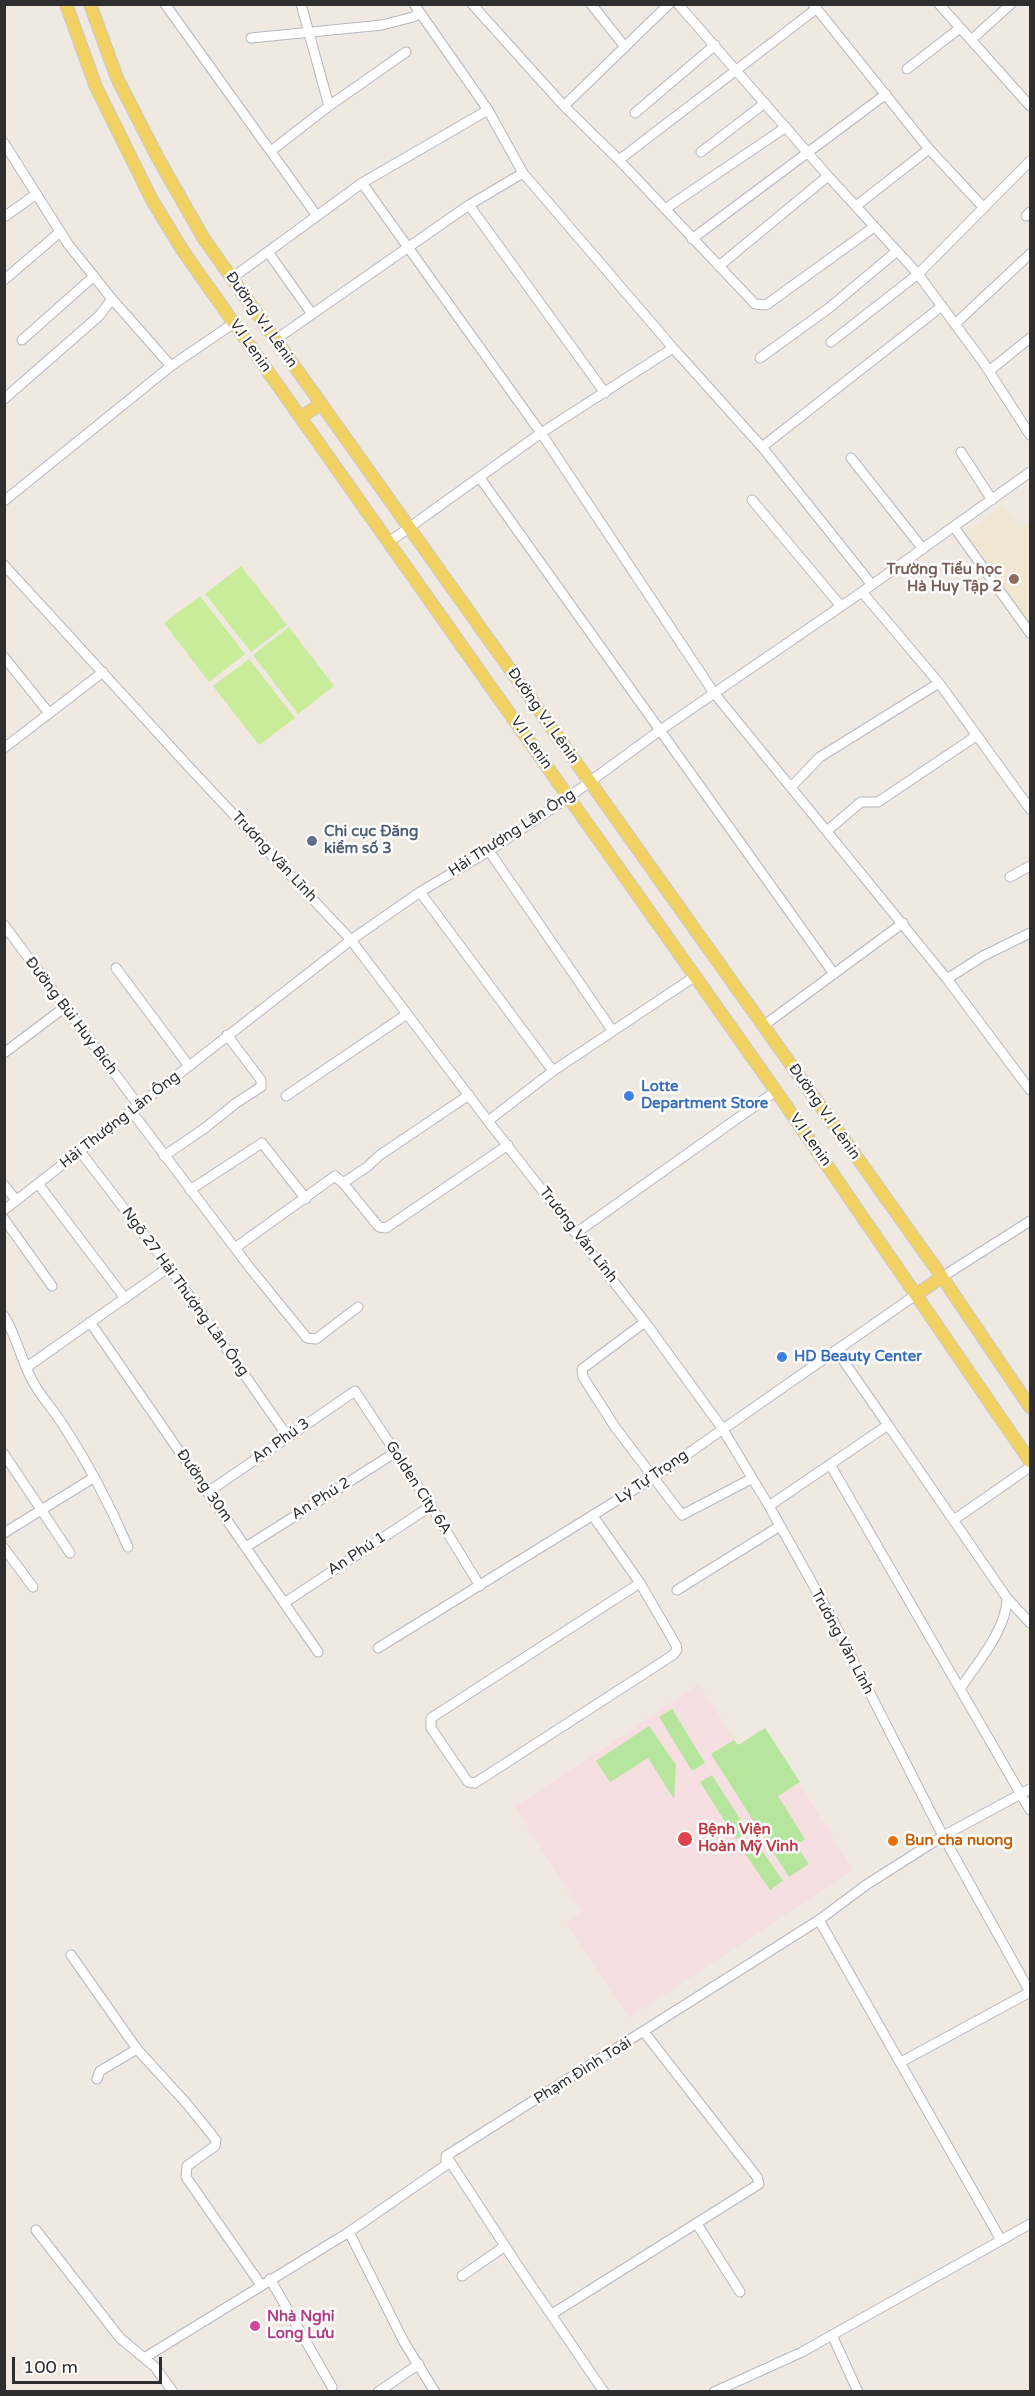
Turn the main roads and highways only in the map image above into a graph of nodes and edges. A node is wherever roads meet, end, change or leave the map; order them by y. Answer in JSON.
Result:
{"nodes":[{"id":1,"x":66,"y":4,"type":"edge"},
{"id":2,"x":90,"y":4,"type":"edge"},
{"id":3,"x":321,"y":404,"type":"junction"},
{"id":4,"x":301,"y":417,"type":"junction"},
{"id":5,"x":942,"y":1276,"type":"junction"},
{"id":6,"x":917,"y":1294,"type":"junction"},
{"id":7,"x":1030,"y":1407,"type":"edge"},
{"id":8,"x":1030,"y":1461,"type":"edge"}],
"edges":[{"from":1,"to":4,"type":"main road","name":"V.I Lenin"},
{"from":2,"to":3,"type":"main road","name":"Đường V.I Lênin"},
{"from":3,"to":4,"type":"main road"},
{"from":3,"to":5,"type":"main road","name":"Đường V.I Lênin"},
{"from":4,"to":6,"type":"main road","name":"V.I Lenin"},
{"from":5,"to":6,"type":"main road"},
{"from":5,"to":7,"type":"main road","name":"Đường V.I Lênin"},
{"from":6,"to":8,"type":"main road","name":"V.I Lenin"}]}
